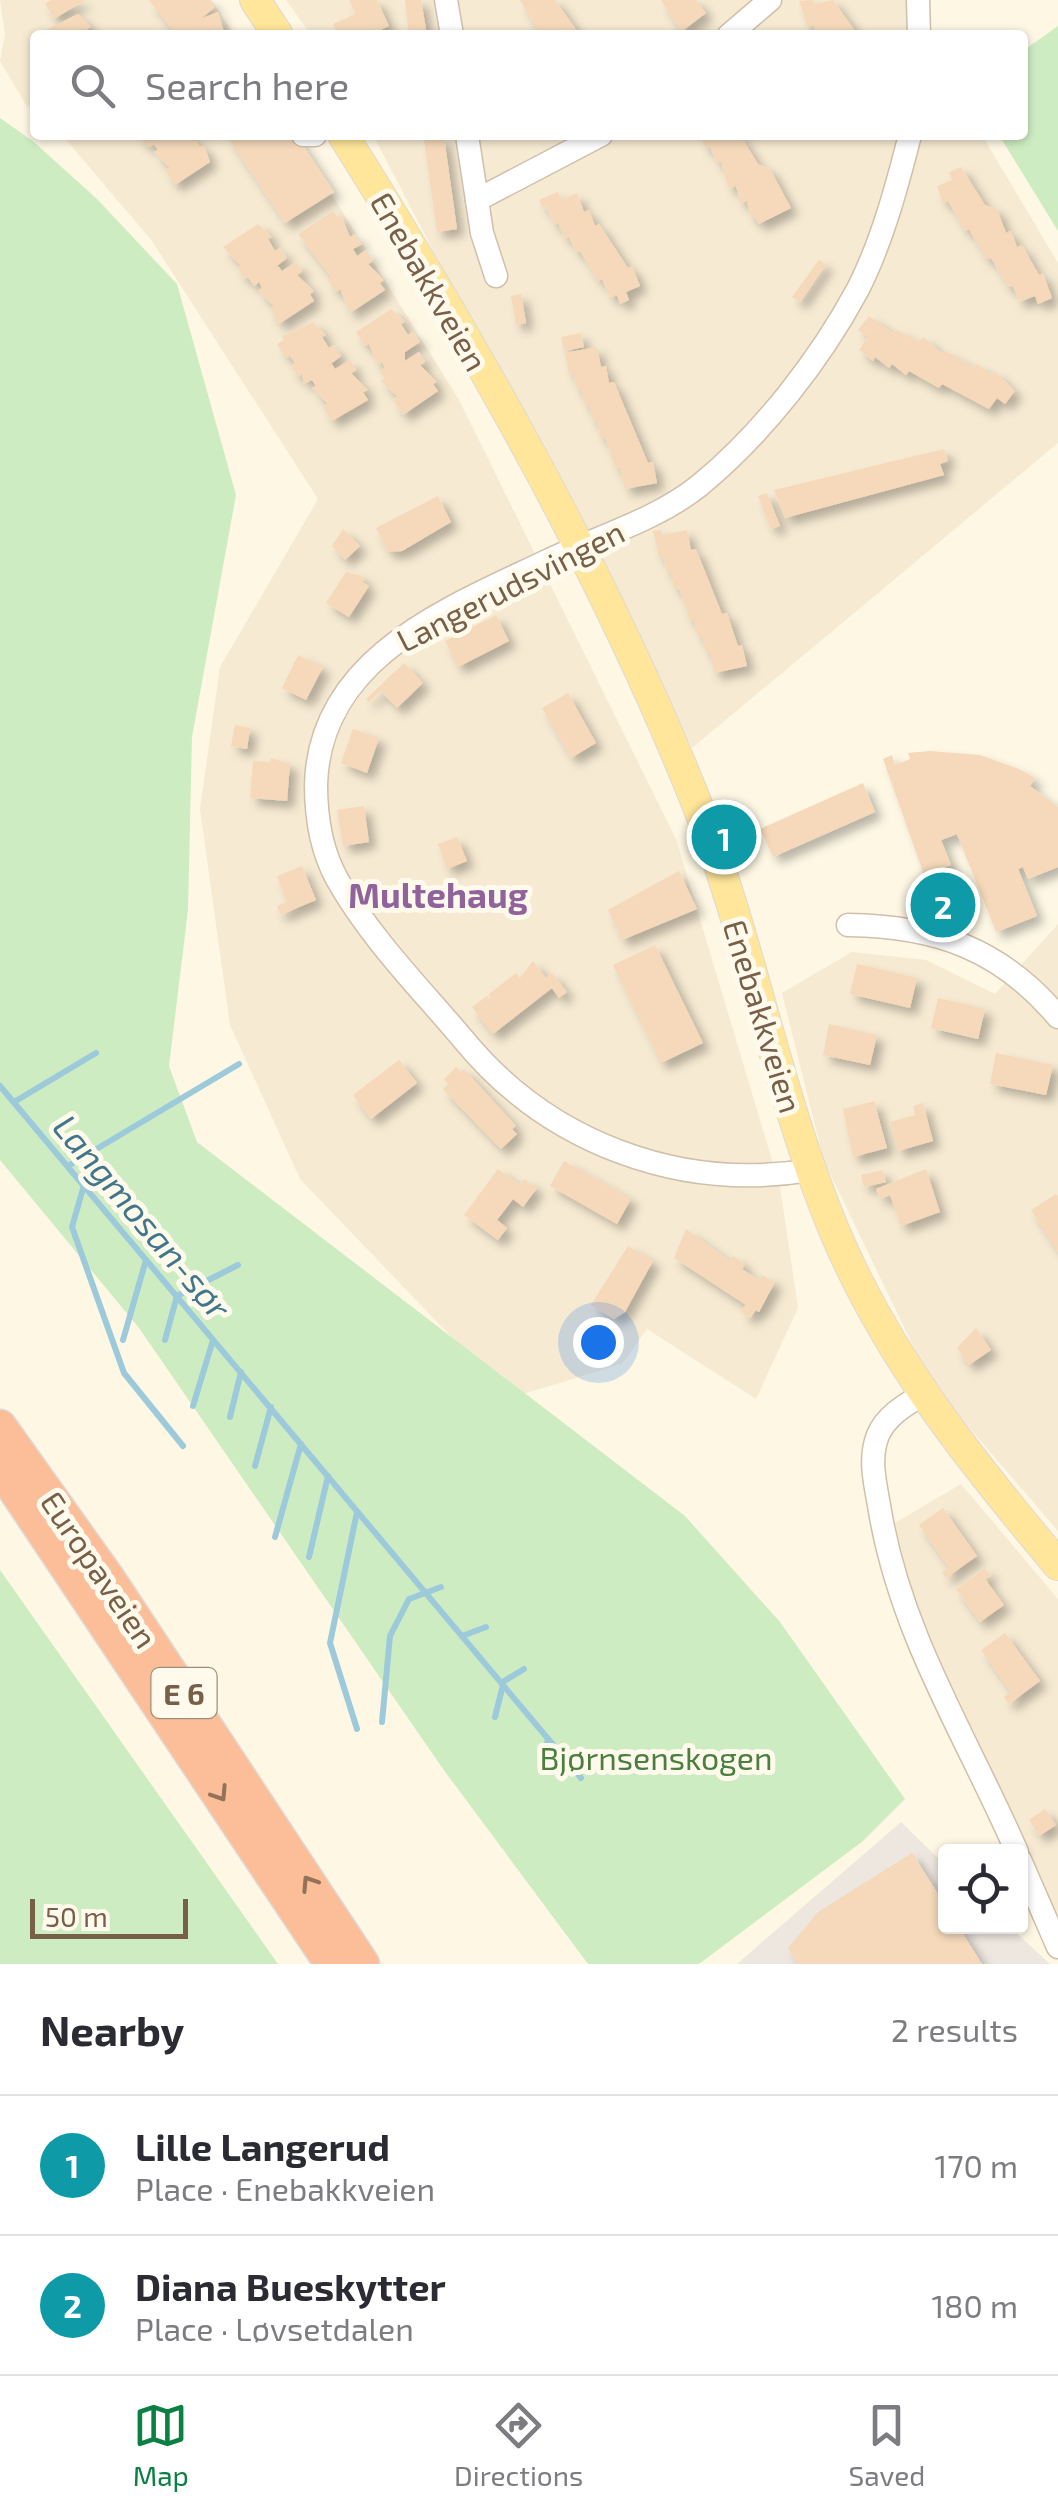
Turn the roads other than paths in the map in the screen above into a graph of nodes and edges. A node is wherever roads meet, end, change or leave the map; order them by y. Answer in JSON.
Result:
{"nodes":[{"id":1,"x":256,"y":0,"type":"edge"},
{"id":2,"x":446,"y":0,"type":"edge"},
{"id":3,"x":770,"y":0,"type":"edge"},
{"id":4,"x":918,"y":0,"type":"edge"},
{"id":5,"x":275,"y":30,"type":"edge"},
{"id":6,"x":451,"y":30,"type":"edge"},
{"id":7,"x":735,"y":30,"type":"edge"},
{"id":8,"x":920,"y":30,"type":"edge"},
{"id":9,"x":346,"y":140,"type":"edge"},
{"id":10,"x":468,"y":140,"type":"edge"},
{"id":11,"x":591,"y":140,"type":"edge"},
{"id":12,"x":909,"y":140,"type":"edge"},
{"id":13,"x":477,"y":200,"type":"junction"},
{"id":14,"x":496,"y":276,"type":"dead end"},
{"id":15,"x":576,"y":547,"type":"junction"},
{"id":16,"x":848,"y":925,"type":"dead end"},
{"id":17,"x":1058,"y":1018,"type":"edge"},
{"id":18,"x":811,"y":1170,"type":"junction"},
{"id":19,"x":923,"y":1394,"type":"junction"},
{"id":20,"x":0,"y":1426,"type":"edge"},
{"id":21,"x":3,"y":1474,"type":"edge"},
{"id":22,"x":1058,"y":1565,"type":"edge"},
{"id":23,"x":1013,"y":1844,"type":"edge"},
{"id":24,"x":1028,"y":1878,"type":"edge"},
{"id":25,"x":1058,"y":1947,"type":"edge"},
{"id":26,"x":332,"y":1964,"type":"edge"},
{"id":27,"x":363,"y":1964,"type":"edge"}],
"edges":[{"from":1,"to":5,"type":"main road"},
{"from":2,"to":6,"type":"street"},
{"from":3,"to":7,"type":"street"},
{"from":4,"to":8,"type":"street"},
{"from":9,"to":15,"type":"main road","name":"Enebakkveien"},
{"from":10,"to":13,"type":"street"},
{"from":11,"to":13,"type":"street"},
{"from":12,"to":15,"type":"street","name":"Langerudsvingen"},
{"from":13,"to":14,"type":"street"},
{"from":15,"to":18,"type":"main road","name":"Enebakkveien"},
{"from":15,"to":18,"type":"street","name":"Langerudsvingen"},
{"from":16,"to":17,"type":"street"},
{"from":18,"to":19,"type":"main road","name":"Enebakkveien"},
{"from":19,"to":22,"type":"main road","name":"Enebakkveien"},
{"from":19,"to":23,"type":"street"},
{"from":27,"to":20,"type":"highway","name":"Europaveien","number":"E 6","one_way":true},
{"from":21,"to":26,"type":"highway","name":"Europaveien","number":"E 6","one_way":true},
{"from":24,"to":25,"type":"street"}]}
